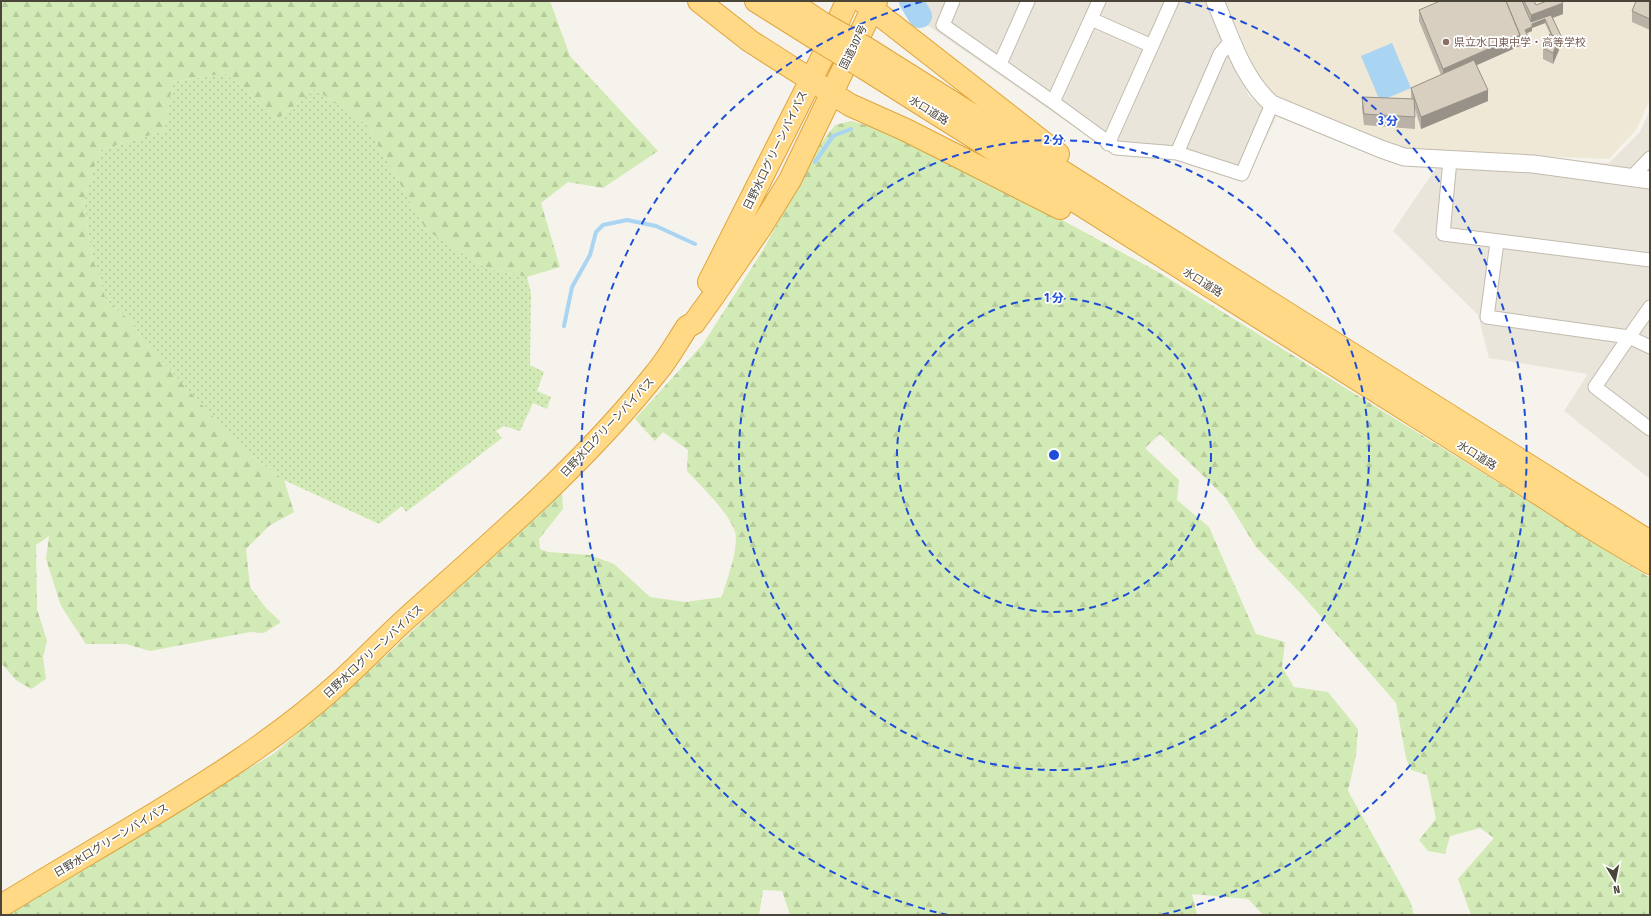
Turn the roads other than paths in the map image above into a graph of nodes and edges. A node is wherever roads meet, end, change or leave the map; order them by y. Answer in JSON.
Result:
{"nodes":[{"id":1,"x":699,"y":1,"type":"edge"},
{"id":2,"x":756,"y":1,"type":"edge"},
{"id":3,"x":789,"y":1,"type":"edge"},
{"id":4,"x":847,"y":1,"type":"edge"},
{"id":5,"x":953,"y":1,"type":"edge"},
{"id":6,"x":1028,"y":1,"type":"edge"},
{"id":7,"x":1099,"y":1,"type":"edge"},
{"id":8,"x":1172,"y":1,"type":"edge"},
{"id":9,"x":1215,"y":1,"type":"edge"},
{"id":10,"x":870,"y":3,"type":"edge"},
{"id":11,"x":1091,"y":19,"type":"junction"},
{"id":12,"x":818,"y":30,"type":"junction"},
{"id":13,"x":1232,"y":40,"type":"junction"},
{"id":14,"x":1152,"y":46,"type":"junction"},
{"id":15,"x":863,"y":57,"type":"junction"},
{"id":16,"x":1000,"y":64,"type":"junction"},
{"id":17,"x":810,"y":80,"type":"junction"},
{"id":18,"x":831,"y":93,"type":"junction"},
{"id":19,"x":1053,"y":102,"type":"junction"},
{"id":20,"x":1272,"y":104,"type":"junction"},
{"id":21,"x":870,"y":114,"type":"junction"},
{"id":22,"x":813,"y":132,"type":"junction"},
{"id":23,"x":1108,"y":144,"type":"junction"},
{"id":24,"x":1177,"y":153,"type":"junction"},
{"id":25,"x":1650,"y":158,"type":"edge"},
{"id":26,"x":1450,"y":160,"type":"junction"},
{"id":27,"x":1632,"y":177,"type":"junction"},
{"id":28,"x":1650,"y":180,"type":"edge"},
{"id":29,"x":1143,"y":223,"type":"junction"},
{"id":30,"x":1497,"y":242,"type":"junction"},
{"id":31,"x":1150,"y":248,"type":"junction"},
{"id":32,"x":1650,"y":260,"type":"edge"},
{"id":33,"x":1650,"y":307,"type":"edge"},
{"id":34,"x":687,"y":328,"type":"junction"},
{"id":35,"x":1629,"y":337,"type":"junction"},
{"id":36,"x":1650,"y":347,"type":"edge"},
{"id":37,"x":1650,"y":429,"type":"edge"},
{"id":38,"x":1650,"y":542,"type":"edge"},
{"id":39,"x":1650,"y":563,"type":"edge"},
{"id":40,"x":1,"y":906,"type":"edge"}],
"edges":[{"from":1,"to":17,"type":"highway"},
{"from":2,"to":12,"type":"highway","name":"水口道路"},
{"from":3,"to":12,"type":"highway","name":"水口道路"},
{"from":4,"to":17,"type":"highway"},
{"from":5,"to":16,"type":"street"},
{"from":6,"to":16,"type":"street"},
{"from":7,"to":11,"type":"street"},
{"from":8,"to":14,"type":"street"},
{"from":9,"to":13,"type":"street"},
{"from":10,"to":18,"type":"highway","name":"国道307号"},
{"from":10,"to":29,"type":"highway"},
{"from":11,"to":14,"type":"street"},
{"from":11,"to":19,"type":"street"},
{"from":12,"to":15,"type":"highway","name":"水口道路","bridge":true},
{"from":13,"to":20,"type":"street"},
{"from":13,"to":24,"type":"street"},
{"from":14,"to":23,"type":"street"},
{"from":15,"to":29,"type":"highway","name":"水口道路"},
{"from":15,"to":31,"type":"highway","name":"水口道路"},
{"from":16,"to":19,"type":"street"},
{"from":17,"to":18,"type":"highway"},
{"from":17,"to":34,"type":"highway","name":"日野水口グリーンバイパス"},
{"from":18,"to":21,"type":"highway"},
{"from":18,"to":22,"type":"highway","name":"日野水口グリーンバイパス"},
{"from":19,"to":23,"type":"street"},
{"from":20,"to":24,"type":"street"},
{"from":20,"to":26,"type":"street"},
{"from":21,"to":22,"type":"highway"},
{"from":21,"to":31,"type":"highway"},
{"from":22,"to":34,"type":"highway","name":"日野水口グリーンバイパス"},
{"from":23,"to":24,"type":"street"},
{"from":25,"to":27,"type":"street"},
{"from":26,"to":27,"type":"street"},
{"from":26,"to":30,"type":"street"},
{"from":27,"to":28,"type":"street"},
{"from":29,"to":38,"type":"highway","name":"水口道路"},
{"from":30,"to":32,"type":"street"},
{"from":30,"to":35,"type":"street"},
{"from":31,"to":39,"type":"highway","name":"水口道路"},
{"from":33,"to":35,"type":"street"},
{"from":34,"to":40,"type":"highway","name":"日野水口グリーンバイパス"},
{"from":35,"to":36,"type":"street"},
{"from":35,"to":37,"type":"street"}]}
